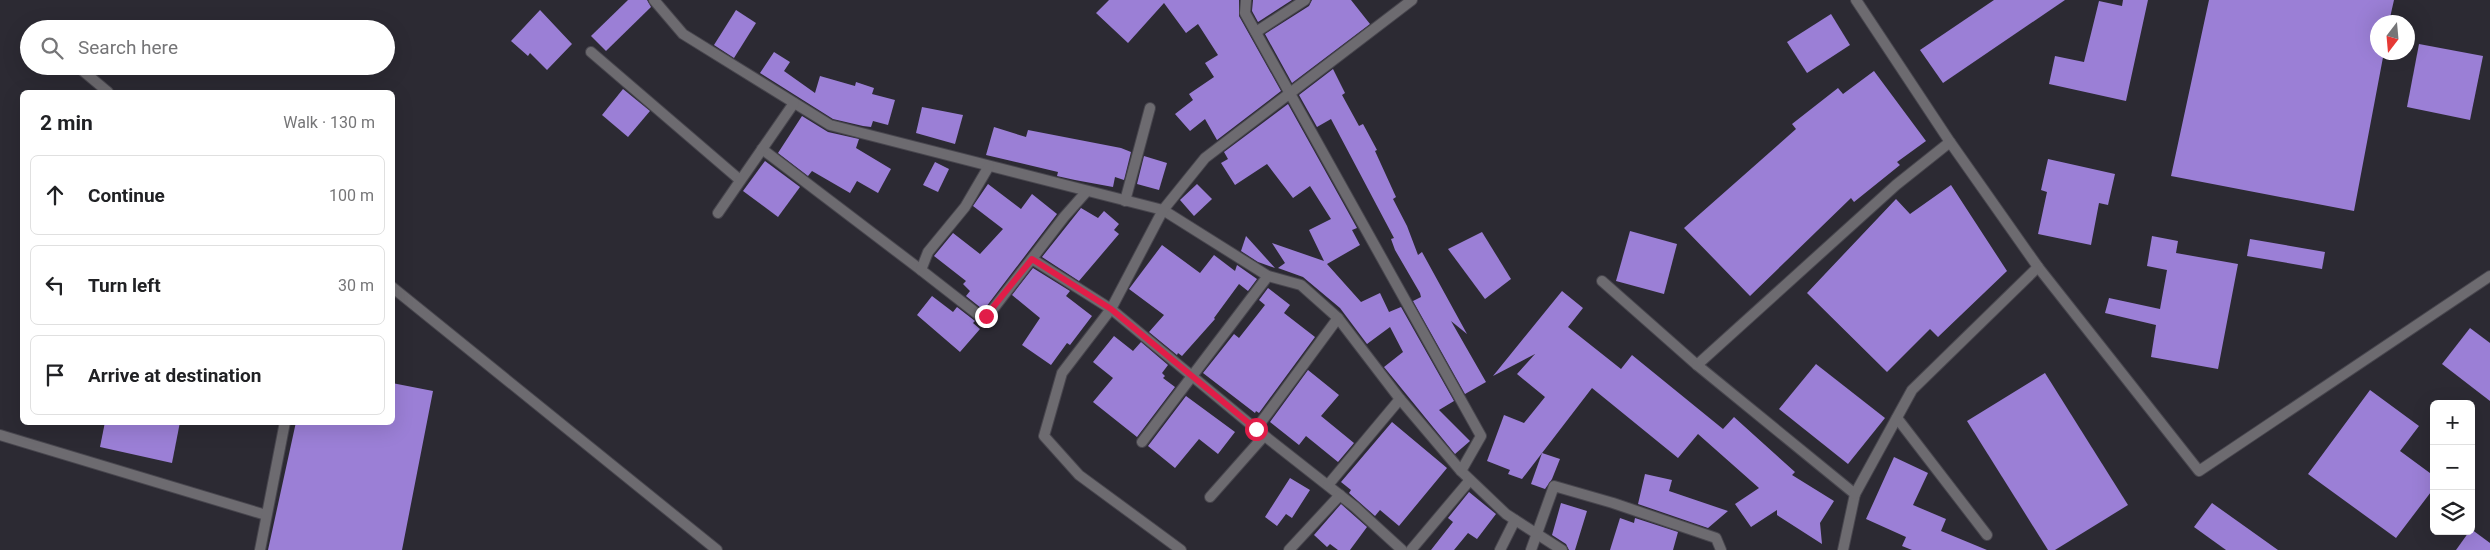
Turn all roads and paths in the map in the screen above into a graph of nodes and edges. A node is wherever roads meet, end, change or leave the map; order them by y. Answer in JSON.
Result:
{"nodes":[{"id":1,"x":654,"y":0,"type":"edge"},
{"id":2,"x":1246,"y":0,"type":"edge"},
{"id":3,"x":1305,"y":0,"type":"edge"},
{"id":4,"x":1412,"y":0,"type":"edge"},
{"id":5,"x":1856,"y":0,"type":"edge"},
{"id":6,"x":1256,"y":32,"type":"junction"},
{"id":7,"x":591,"y":52,"type":"dead end"},
{"id":8,"x":88,"y":75,"type":"edge"},
{"id":9,"x":106,"y":90,"type":"edge"},
{"id":10,"x":1290,"y":92,"type":"junction"},
{"id":11,"x":794,"y":103,"type":"junction"},
{"id":12,"x":1150,"y":108,"type":"dead end"},
{"id":13,"x":1950,"y":142,"type":"junction"},
{"id":14,"x":762,"y":149,"type":"junction"},
{"id":15,"x":989,"y":166,"type":"junction"},
{"id":16,"x":740,"y":180,"type":"junction"},
{"id":17,"x":1087,"y":191,"type":"junction"},
{"id":18,"x":1126,"y":201,"type":"junction"},
{"id":19,"x":1164,"y":210,"type":"junction"},
{"id":20,"x":718,"y":214,"type":"dead end"},
{"id":21,"x":1032,"y":259,"type":"junction"},
{"id":22,"x":2038,"y":267,"type":"junction"},
{"id":23,"x":921,"y":270,"type":"junction"},
{"id":24,"x":1268,"y":276,"type":"junction"},
{"id":25,"x":2490,"y":276,"type":"edge"},
{"id":26,"x":1602,"y":280,"type":"dead end"},
{"id":27,"x":395,"y":289,"type":"edge"},
{"id":28,"x":1111,"y":309,"type":"junction"},
{"id":29,"x":1338,"y":318,"type":"junction"},
{"id":30,"x":1697,"y":365,"type":"junction"},
{"id":31,"x":1193,"y":375,"type":"junction"},
{"id":32,"x":1400,"y":399,"type":"junction"},
{"id":33,"x":1896,"y":418,"type":"junction"},
{"id":34,"x":284,"y":425,"type":"edge"},
{"id":35,"x":1256,"y":429,"type":"junction"},
{"id":36,"x":0,"y":436,"type":"edge"},
{"id":37,"x":1264,"y":436,"type":"junction"},
{"id":38,"x":1142,"y":442,"type":"dead end"},
{"id":39,"x":1461,"y":471,"type":"junction"},
{"id":40,"x":1470,"y":480,"type":"junction"},
{"id":41,"x":1328,"y":485,"type":"junction"},
{"id":42,"x":1855,"y":494,"type":"junction"},
{"id":43,"x":1340,"y":495,"type":"junction"},
{"id":44,"x":1210,"y":497,"type":"dead end"},
{"id":45,"x":266,"y":515,"type":"junction"},
{"id":46,"x":1515,"y":520,"type":"junction"},
{"id":47,"x":1536,"y":535,"type":"junction"},
{"id":48,"x":1987,"y":535,"type":"dead end"},
{"id":49,"x":260,"y":550,"type":"edge"},
{"id":50,"x":717,"y":550,"type":"edge"},
{"id":51,"x":1181,"y":550,"type":"edge"},
{"id":52,"x":1290,"y":550,"type":"edge"},
{"id":53,"x":1402,"y":550,"type":"edge"},
{"id":54,"x":1412,"y":550,"type":"edge"},
{"id":55,"x":1500,"y":550,"type":"edge"},
{"id":56,"x":1531,"y":550,"type":"edge"},
{"id":57,"x":1562,"y":550,"type":"edge"},
{"id":58,"x":1721,"y":550,"type":"edge"},
{"id":59,"x":1842,"y":550,"type":"edge"}],
"edges":[{"from":1,"to":11,"type":"street"},
{"from":2,"to":6,"type":"street"},
{"from":3,"to":6,"type":"street"},
{"from":4,"to":10,"type":"street"},
{"from":5,"to":13,"type":"street"},
{"from":6,"to":10,"type":"street"},
{"from":7,"to":16,"type":"street"},
{"from":8,"to":9,"type":"street"},
{"from":10,"to":19,"type":"street"},
{"from":10,"to":39,"type":"street"},
{"from":11,"to":14,"type":"street"},
{"from":11,"to":15,"type":"street"},
{"from":12,"to":18,"type":"street"},
{"from":13,"to":22,"type":"street"},
{"from":13,"to":30,"type":"street"},
{"from":14,"to":16,"type":"street"},
{"from":14,"to":23,"type":"street"},
{"from":15,"to":17,"type":"street"},
{"from":15,"to":23,"type":"street"},
{"from":16,"to":20,"type":"street"},
{"from":17,"to":18,"type":"street"},
{"from":17,"to":21,"type":"street"},
{"from":18,"to":19,"type":"street"},
{"from":19,"to":24,"type":"street"},
{"from":19,"to":28,"type":"street"},
{"from":21,"to":23,"type":"street"},
{"from":21,"to":28,"type":"street"},
{"from":22,"to":25,"type":"street"},
{"from":22,"to":33,"type":"street"},
{"from":24,"to":29,"type":"street"},
{"from":24,"to":31,"type":"street"},
{"from":26,"to":30,"type":"street"},
{"from":27,"to":50,"type":"street"},
{"from":28,"to":31,"type":"street"},
{"from":28,"to":51,"type":"street"},
{"from":29,"to":32,"type":"street"},
{"from":29,"to":35,"type":"street"},
{"from":30,"to":42,"type":"street"},
{"from":31,"to":35,"type":"street"},
{"from":31,"to":38,"type":"street"},
{"from":32,"to":39,"type":"street"},
{"from":32,"to":41,"type":"street"},
{"from":33,"to":42,"type":"street"},
{"from":33,"to":48,"type":"street"},
{"from":34,"to":45,"type":"street"},
{"from":35,"to":37,"type":"street"},
{"from":36,"to":45,"type":"street"},
{"from":37,"to":41,"type":"street"},
{"from":37,"to":44,"type":"street"},
{"from":39,"to":40,"type":"street"},
{"from":40,"to":46,"type":"street"},
{"from":40,"to":54,"type":"street"},
{"from":41,"to":43,"type":"street"},
{"from":42,"to":59,"type":"street"},
{"from":43,"to":52,"type":"street"},
{"from":43,"to":53,"type":"street"},
{"from":45,"to":49,"type":"street"},
{"from":46,"to":47,"type":"street"},
{"from":46,"to":55,"type":"street"},
{"from":47,"to":56,"type":"street"},
{"from":47,"to":57,"type":"street"},
{"from":47,"to":58,"type":"street"}]}
